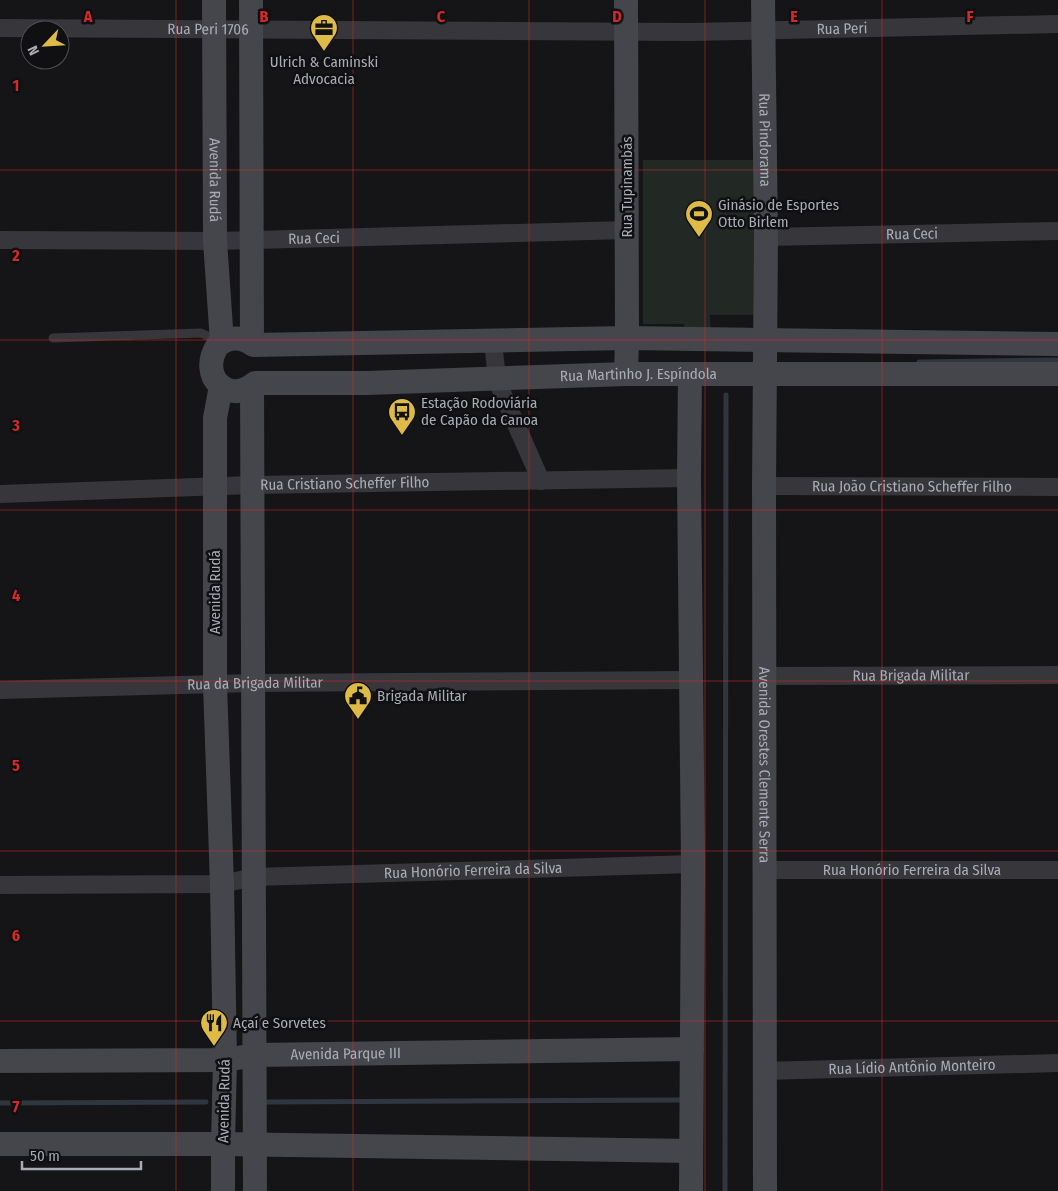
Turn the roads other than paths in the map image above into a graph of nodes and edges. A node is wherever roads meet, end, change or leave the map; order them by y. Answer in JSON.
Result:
{"nodes":[{"id":1,"x":214,"y":0,"type":"edge"},
{"id":2,"x":250,"y":0,"type":"edge"},
{"id":3,"x":626,"y":0,"type":"edge"},
{"id":4,"x":763,"y":0,"type":"edge"},
{"id":5,"x":1058,"y":24,"type":"edge"},
{"id":6,"x":0,"y":28,"type":"edge"},
{"id":7,"x":214,"y":28,"type":"junction"},
{"id":8,"x":251,"y":28,"type":"junction"},
{"id":9,"x":626,"y":32,"type":"junction"},
{"id":10,"x":763,"y":32,"type":"junction"},
{"id":11,"x":627,"y":230,"type":"junction"},
{"id":12,"x":1058,"y":231,"type":"edge"},
{"id":13,"x":766,"y":237,"type":"junction"},
{"id":14,"x":0,"y":240,"type":"edge"},
{"id":15,"x":251,"y":240,"type":"junction"},
{"id":16,"x":215,"y":242,"type":"junction"},
{"id":17,"x":54,"y":338,"type":"dead end"},
{"id":18,"x":627,"y":338,"type":"junction"},
{"id":19,"x":766,"y":340,"type":"junction"},
{"id":20,"x":493,"y":342,"type":"junction"},
{"id":21,"x":220,"y":344,"type":"junction"},
{"id":22,"x":1058,"y":344,"type":"edge"},
{"id":23,"x":253,"y":345,"type":"junction"},
{"id":24,"x":626,"y":374,"type":"junction"},
{"id":25,"x":690,"y":374,"type":"junction"},
{"id":26,"x":1058,"y":374,"type":"edge"},
{"id":27,"x":765,"y":375,"type":"junction"},
{"id":28,"x":498,"y":378,"type":"junction"},
{"id":29,"x":254,"y":385,"type":"junction"},
{"id":30,"x":221,"y":386,"type":"junction"},
{"id":31,"x":689,"y":478,"type":"junction"},
{"id":32,"x":541,"y":481,"type":"junction"},
{"id":33,"x":252,"y":485,"type":"junction"},
{"id":34,"x":764,"y":486,"type":"junction"},
{"id":35,"x":1058,"y":486,"type":"edge"},
{"id":36,"x":215,"y":487,"type":"junction"},
{"id":37,"x":0,"y":494,"type":"edge"},
{"id":38,"x":1058,"y":675,"type":"edge"},
{"id":39,"x":765,"y":676,"type":"junction"},
{"id":40,"x":691,"y":680,"type":"junction"},
{"id":41,"x":253,"y":683,"type":"junction"},
{"id":42,"x":215,"y":685,"type":"junction"},
{"id":43,"x":0,"y":690,"type":"edge"},
{"id":44,"x":692,"y":864,"type":"junction"},
{"id":45,"x":766,"y":870,"type":"junction"},
{"id":46,"x":1058,"y":870,"type":"edge"},
{"id":47,"x":254,"y":877,"type":"junction"},
{"id":48,"x":222,"y":884,"type":"junction"},
{"id":49,"x":0,"y":885,"type":"edge"},
{"id":50,"x":692,"y":1049,"type":"junction"},
{"id":51,"x":255,"y":1055,"type":"junction"},
{"id":52,"x":225,"y":1060,"type":"junction"},
{"id":53,"x":0,"y":1061,"type":"edge"},
{"id":54,"x":1058,"y":1063,"type":"edge"},
{"id":55,"x":764,"y":1071,"type":"junction"},
{"id":56,"x":0,"y":1144,"type":"edge"},
{"id":57,"x":223,"y":1144,"type":"junction"},
{"id":58,"x":255,"y":1145,"type":"junction"},
{"id":59,"x":691,"y":1150,"type":"junction"},
{"id":60,"x":224,"y":1191,"type":"edge"},
{"id":61,"x":255,"y":1191,"type":"edge"},
{"id":62,"x":691,"y":1191,"type":"edge"},
{"id":63,"x":765,"y":1191,"type":"edge"}],
"edges":[{"from":1,"to":7,"type":"main road","name":"Avenida Rudá"},
{"from":2,"to":8,"type":"main road","name":"Avenida Rudá"},
{"from":3,"to":9,"type":"main road","name":"Rua Tupinambás"},
{"from":4,"to":10,"type":"main road","name":"Rua Pindorama"},
{"from":5,"to":10,"type":"street","name":"Rua Peri"},
{"from":6,"to":7,"type":"street","name":"Rua Peri 1706"},
{"from":7,"to":8,"type":"street","name":"Rua Peri 1706"},
{"from":7,"to":16,"type":"main road","name":"Avenida Rudá"},
{"from":8,"to":9,"type":"street","name":"Rua Peri 1706"},
{"from":8,"to":15,"type":"main road","name":"Avenida Rudá"},
{"from":9,"to":10,"type":"street","name":"Rua Peri"},
{"from":9,"to":11,"type":"main road","name":"Rua Tupinambás"},
{"from":10,"to":13,"type":"main road","name":"Rua Pindorama"},
{"from":11,"to":15,"type":"street","name":"Rua Ceci"},
{"from":11,"to":18,"type":"main road","name":"Rua Tupinambás"},
{"from":12,"to":13,"type":"street","name":"Rua Ceci"},
{"from":13,"to":19,"type":"main road","name":"Rua Pindorama"},
{"from":14,"to":16,"type":"street","name":"Rua Ceci"},
{"from":15,"to":16,"type":"street","name":"Rua Ceci"},
{"from":15,"to":23,"type":"main road","name":"Avenida Rudá"},
{"from":16,"to":21,"type":"main road","name":"Avenida Rudá"},
{"from":17,"to":21,"type":"lane"},
{"from":18,"to":19,"type":"main road"},
{"from":18,"to":20,"type":"main road"},
{"from":18,"to":24,"type":"main road","name":"Rua Tupinambás"},
{"from":19,"to":22,"type":"main road"},
{"from":19,"to":27,"type":"main road","name":"Avenida Orestes Clemente Serra"},
{"from":20,"to":23,"type":"main road"},
{"from":20,"to":28,"type":"street"},
{"from":21,"to":23,"type":"main road"},
{"from":21,"to":30,"type":"main road","name":"Avenida Rudá"},
{"from":23,"to":29,"type":"main road","name":"Avenida Rudá"},
{"from":24,"to":25,"type":"main road","name":"Rua Martinho J. Espíndola"},
{"from":24,"to":28,"type":"main road","name":"Rua Martinho J. Espíndola"},
{"from":25,"to":27,"type":"main road","name":"Rua Martinho J. Espíndola"},
{"from":25,"to":31,"type":"main road"},
{"from":26,"to":27,"type":"main road","name":"Rua Martinho J. Espíndola"},
{"from":27,"to":34,"type":"main road","name":"Avenida Orestes Clemente Serra"},
{"from":28,"to":29,"type":"main road","name":"Rua Martinho J. Espíndola"},
{"from":28,"to":32,"type":"street"},
{"from":29,"to":30,"type":"main road","name":"Rua Martinho J. Espíndola"},
{"from":29,"to":33,"type":"main road","name":"Avenida Rudá"},
{"from":30,"to":36,"type":"main road","name":"Avenida Rudá"},
{"from":31,"to":32,"type":"street","name":"Rua Cristiano Scheffer Filho"},
{"from":31,"to":40,"type":"main road"},
{"from":32,"to":33,"type":"street","name":"Rua Cristiano Scheffer Filho"},
{"from":33,"to":36,"type":"street","name":"Rua Cristiano Scheffer Filho"},
{"from":33,"to":41,"type":"main road","name":"Avenida Rudá"},
{"from":34,"to":35,"type":"street","name":"Rua João Cristiano Scheffer Filho"},
{"from":34,"to":39,"type":"main road","name":"Avenida Orestes Clemente Serra"},
{"from":36,"to":37,"type":"street","name":"Rua Cristiano Scheffer Filho"},
{"from":36,"to":42,"type":"main road","name":"Avenida Rudá"},
{"from":38,"to":39,"type":"street","name":"Rua Brigada Militar"},
{"from":39,"to":45,"type":"main road","name":"Avenida Orestes Clemente Serra"},
{"from":40,"to":41,"type":"street","name":"Rua da Brigada Militar"},
{"from":40,"to":44,"type":"main road"},
{"from":41,"to":42,"type":"street","name":"Rua da Brigada Militar"},
{"from":41,"to":47,"type":"main road","name":"Avenida Rudá"},
{"from":42,"to":43,"type":"street","name":"Rua da Brigada Militar"},
{"from":42,"to":48,"type":"main road","name":"Avenida Rudá"},
{"from":44,"to":47,"type":"street","name":"Rua Honório Ferreira da Silva"},
{"from":44,"to":50,"type":"main road"},
{"from":45,"to":46,"type":"street","name":"Rua Honório Ferreira da Silva"},
{"from":45,"to":55,"type":"main road","name":"Avenida Orestes Clemente Serra"},
{"from":47,"to":48,"type":"street","name":"Rua Honório Ferreira da Silva"},
{"from":47,"to":51,"type":"main road","name":"Avenida Rudá"},
{"from":48,"to":49,"type":"street"},
{"from":48,"to":52,"type":"main road","name":"Avenida Rudá"},
{"from":50,"to":51,"type":"main road","name":"Avenida Parque III"},
{"from":50,"to":59,"type":"main road"},
{"from":51,"to":52,"type":"main road","name":"Avenida Parque III"},
{"from":51,"to":58,"type":"main road","name":"Avenida Rudá"},
{"from":52,"to":53,"type":"main road","name":"Avenida Parque III"},
{"from":52,"to":57,"type":"main road","name":"Avenida Rudá"},
{"from":54,"to":55,"type":"street","name":"Rua Lídio Antônio Monteiro"},
{"from":55,"to":63,"type":"main road","name":"Avenida Orestes Clemente Serra"},
{"from":56,"to":57,"type":"main road"},
{"from":57,"to":58,"type":"main road"},
{"from":57,"to":60,"type":"main road","name":"Avenida Rudá"},
{"from":58,"to":59,"type":"main road"},
{"from":58,"to":61,"type":"main road","name":"Avenida Rudá"},
{"from":59,"to":62,"type":"main road"}]}
